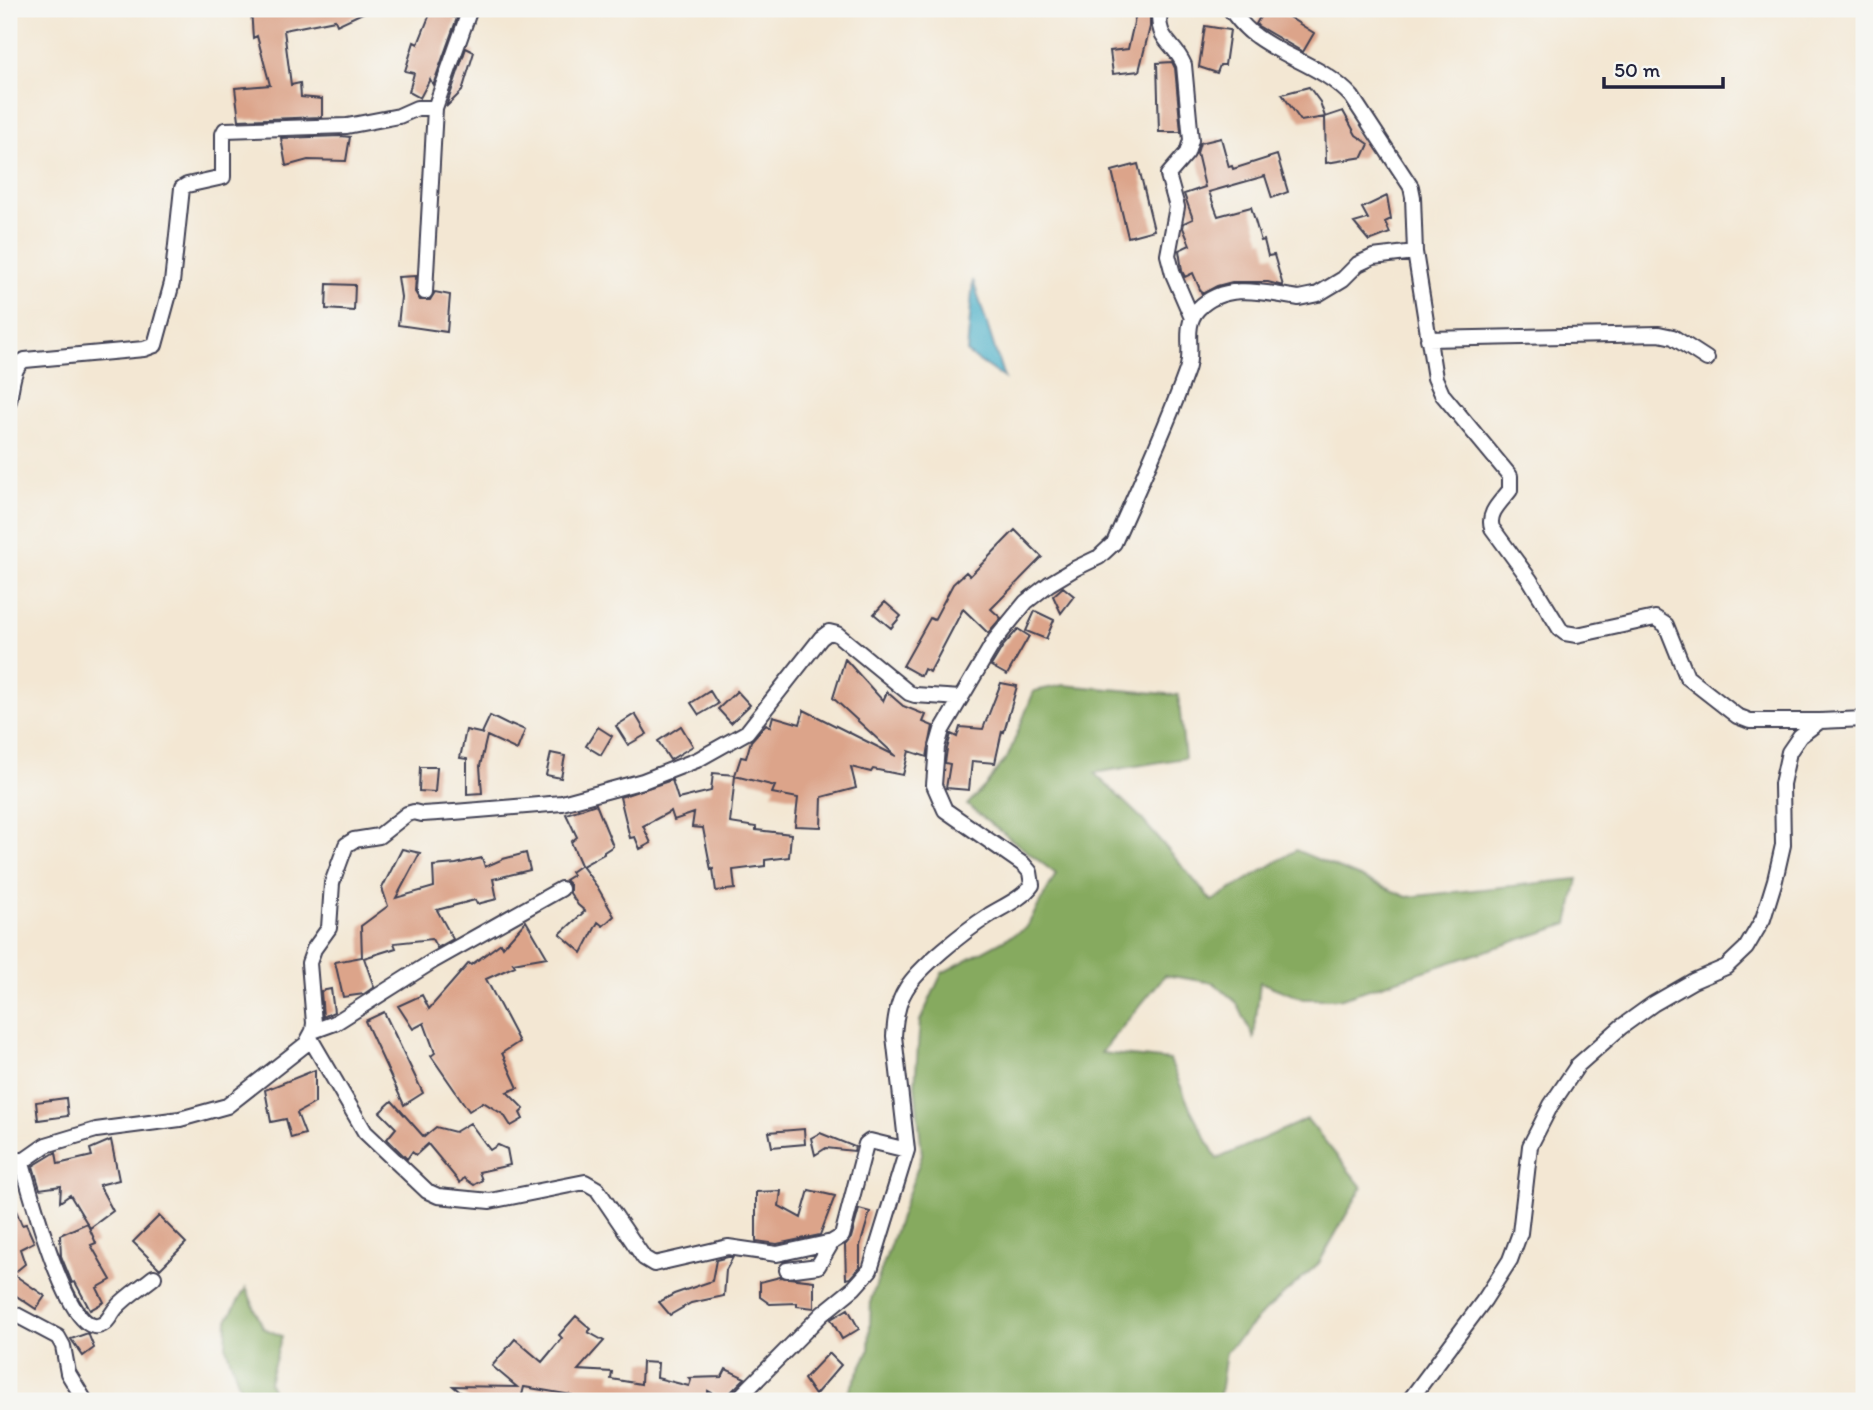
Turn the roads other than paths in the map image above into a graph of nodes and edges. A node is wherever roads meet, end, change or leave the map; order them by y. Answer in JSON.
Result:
{"nodes":[{"id":1,"x":470,"y":9,"type":"edge"},
{"id":2,"x":1160,"y":9,"type":"edge"},
{"id":3,"x":1230,"y":9,"type":"edge"},
{"id":4,"x":435,"y":108,"type":"junction"},
{"id":5,"x":1415,"y":252,"type":"junction"},
{"id":6,"x":425,"y":292,"type":"dead end"},
{"id":7,"x":1192,"y":318,"type":"junction"},
{"id":8,"x":1428,"y":339,"type":"junction"},
{"id":9,"x":1707,"y":359,"type":"dead end"},
{"id":10,"x":9,"y":401,"type":"edge"},
{"id":11,"x":961,"y":698,"type":"junction"},
{"id":12,"x":1864,"y":719,"type":"edge"},
{"id":13,"x":1821,"y":721,"type":"junction"},
{"id":14,"x":561,"y":889,"type":"dead end"},
{"id":15,"x":312,"y":1034,"type":"junction"},
{"id":16,"x":907,"y":1150,"type":"junction"},
{"id":17,"x":22,"y":1160,"type":"junction"},
{"id":18,"x":9,"y":1171,"type":"edge"},
{"id":19,"x":832,"y":1242,"type":"junction"},
{"id":20,"x":786,"y":1270,"type":"dead end"},
{"id":21,"x":154,"y":1277,"type":"dead end"},
{"id":22,"x":9,"y":1311,"type":"edge"},
{"id":23,"x":85,"y":1401,"type":"edge"},
{"id":24,"x":736,"y":1401,"type":"edge"},
{"id":25,"x":1409,"y":1401,"type":"edge"}],
"edges":[{"from":1,"to":4,"type":"street"},
{"from":2,"to":7,"type":"street"},
{"from":3,"to":5,"type":"street"},
{"from":4,"to":6,"type":"street"},
{"from":4,"to":10,"type":"street"},
{"from":5,"to":7,"type":"street"},
{"from":5,"to":8,"type":"street"},
{"from":7,"to":11,"type":"street"},
{"from":8,"to":9,"type":"street"},
{"from":8,"to":13,"type":"street"},
{"from":11,"to":15,"type":"street"},
{"from":11,"to":16,"type":"street"},
{"from":12,"to":13,"type":"street"},
{"from":13,"to":25,"type":"street"},
{"from":14,"to":15,"type":"street"},
{"from":15,"to":17,"type":"street"},
{"from":15,"to":19,"type":"street"},
{"from":16,"to":19,"type":"street"},
{"from":16,"to":24,"type":"street"},
{"from":17,"to":18,"type":"street"},
{"from":17,"to":21,"type":"street"},
{"from":19,"to":20,"type":"street"},
{"from":22,"to":23,"type":"street"}]}
